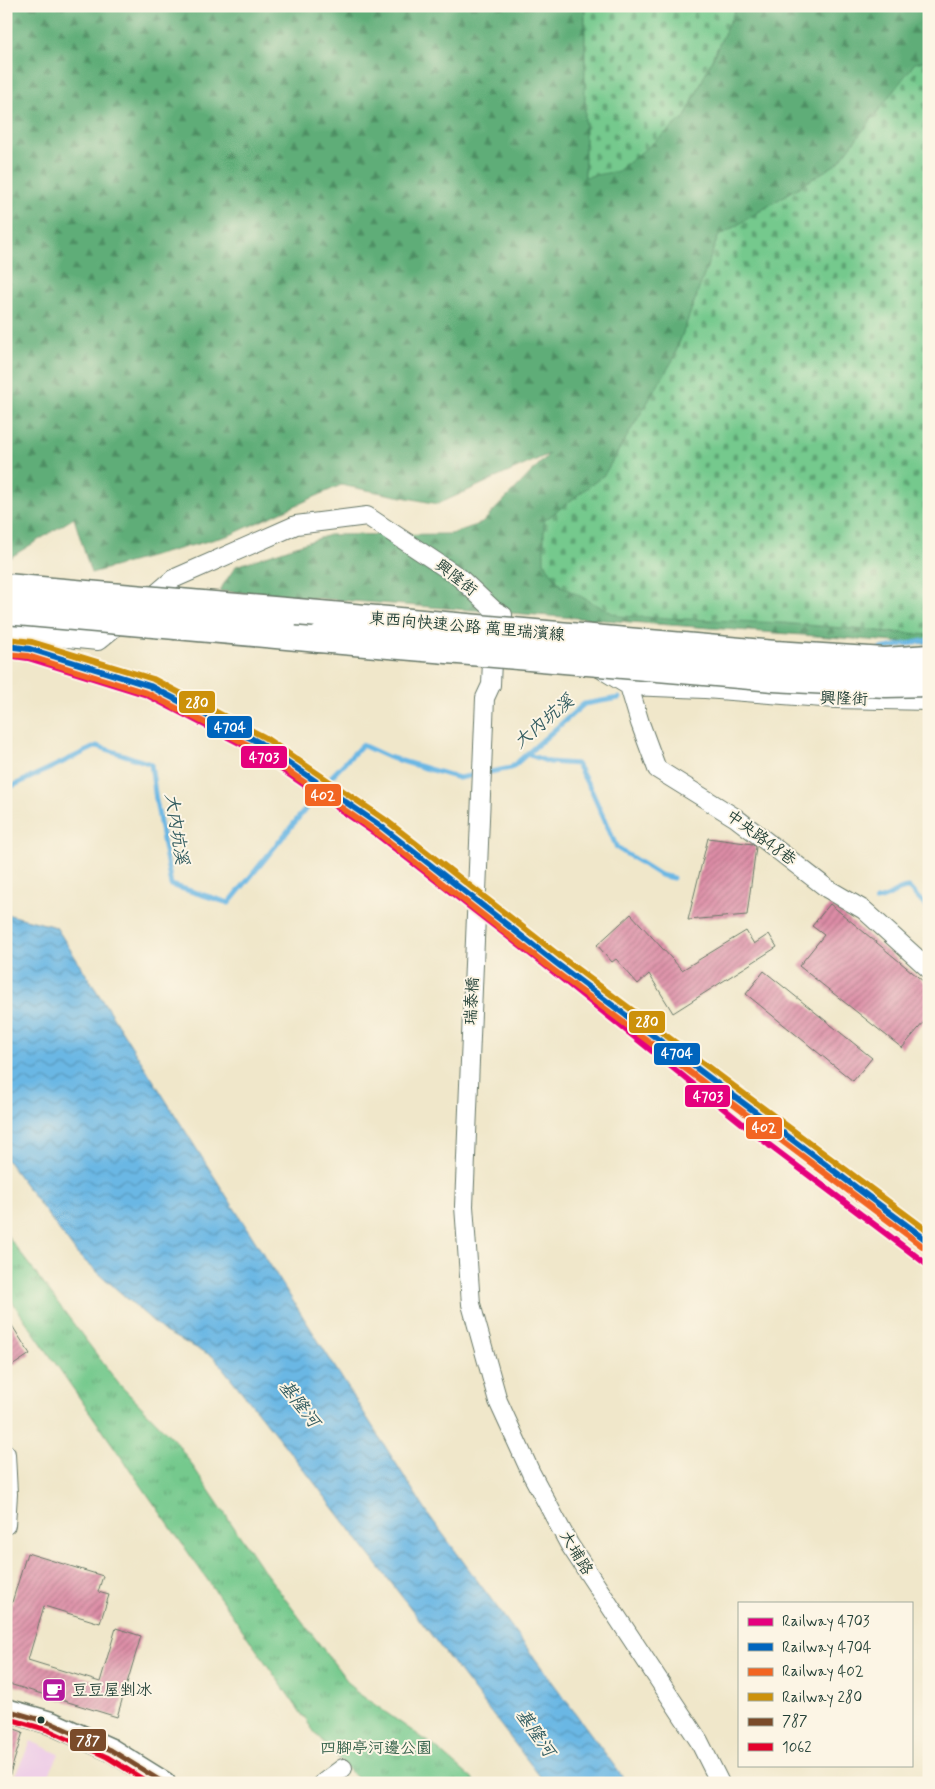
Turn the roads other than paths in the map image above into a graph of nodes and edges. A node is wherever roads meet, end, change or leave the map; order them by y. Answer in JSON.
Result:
{"nodes":[{"id":1,"x":6,"y":587,"type":"edge"},
{"id":2,"x":494,"y":610,"type":"junction"},
{"id":3,"x":6,"y":611,"type":"edge"},
{"id":4,"x":177,"y":614,"type":"junction"},
{"id":5,"x":6,"y":632,"type":"edge"},
{"id":6,"x":565,"y":647,"type":"junction"},
{"id":7,"x":929,"y":658,"type":"edge"},
{"id":8,"x":929,"y":682,"type":"edge"},
{"id":9,"x":629,"y":686,"type":"junction"},
{"id":10,"x":488,"y":691,"type":"junction"},
{"id":11,"x":929,"y":701,"type":"edge"},
{"id":12,"x":929,"y":968,"type":"edge"},
{"id":13,"x":471,"y":1304,"type":"joint"},
{"id":14,"x":6,"y":1454,"type":"edge"},
{"id":15,"x":6,"y":1525,"type":"edge"},
{"id":16,"x":6,"y":1710,"type":"edge"},
{"id":17,"x":343,"y":1768,"type":"dead end"},
{"id":18,"x":164,"y":1783,"type":"edge"},
{"id":19,"x":323,"y":1783,"type":"edge"},
{"id":20,"x":720,"y":1783,"type":"edge"}],
"edges":[{"from":1,"to":4,"type":"highway","name":"東西向快速公路 萬里瑞濱線","bridge":true},
{"from":2,"to":5,"type":"street","name":"興隆街"},
{"from":2,"to":6,"type":"street","name":"興隆街"},
{"from":2,"to":10,"type":"street"},
{"from":3,"to":4,"type":"highway","name":"東西向快速公路 萬里瑞濱線","bridge":true},
{"from":4,"to":7,"type":"highway","name":"東西向快速公路 萬里瑞濱線","bridge":true},
{"from":4,"to":8,"type":"highway","name":"東西向快速公路 萬里瑞濱線","bridge":true},
{"from":6,"to":9,"type":"street","name":"興隆街"},
{"from":6,"to":10,"type":"street"},
{"from":9,"to":11,"type":"street","name":"興隆街"},
{"from":9,"to":12,"type":"street","name":"中央路48巷"},
{"from":10,"to":13,"type":"street","name":"瑞泰橋"},
{"from":13,"to":20,"type":"street","name":"大埔路"},
{"from":14,"to":15,"type":"street"},
{"from":16,"to":18,"type":"main road"},
{"from":17,"to":19,"type":"street"}]}
